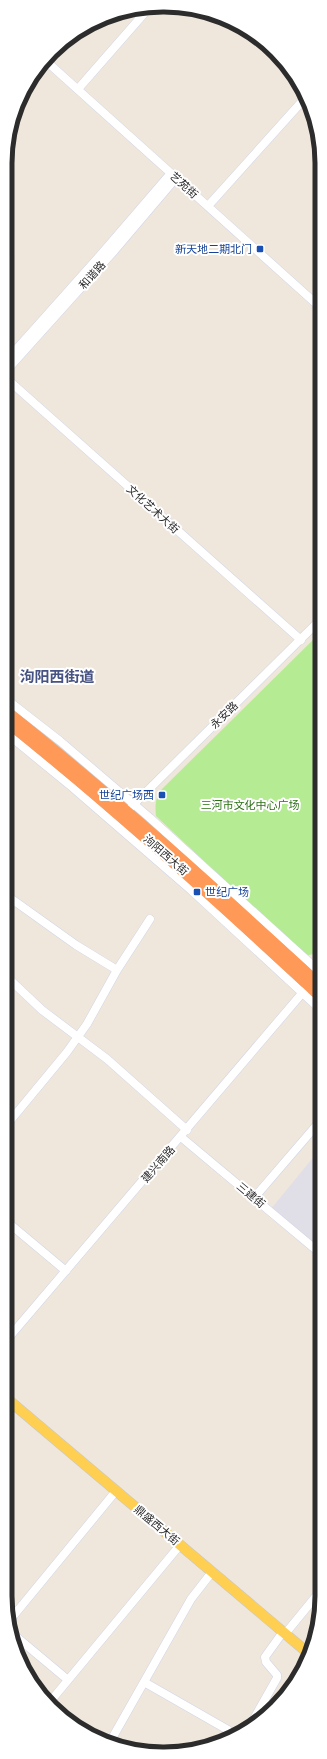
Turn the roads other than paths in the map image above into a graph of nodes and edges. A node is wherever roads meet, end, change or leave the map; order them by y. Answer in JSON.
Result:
{"nodes":[{"id":1,"x":145,"y":13,"type":"edge"},
{"id":2,"x":50,"y":64,"type":"edge"},
{"id":3,"x":78,"y":89,"type":"junction"},
{"id":4,"x":301,"y":102,"type":"edge"},
{"id":5,"x":174,"y":176,"type":"junction"},
{"id":6,"x":208,"y":206,"type":"junction"},
{"id":7,"x":315,"y":303,"type":"edge"},
{"id":8,"x":12,"y":354,"type":"edge"},
{"id":9,"x":12,"y":363,"type":"edge"},
{"id":10,"x":12,"y":383,"type":"edge"},
{"id":11,"x":315,"y":625,"type":"edge"},
{"id":12,"x":301,"y":640,"type":"junction"},
{"id":13,"x":12,"y":704,"type":"edge"},
{"id":14,"x":12,"y":716,"type":"edge"},
{"id":15,"x":12,"y":726,"type":"edge"},
{"id":16,"x":12,"y":738,"type":"edge"},
{"id":17,"x":131,"y":808,"type":"junction"},
{"id":18,"x":12,"y":899,"type":"edge"},
{"id":19,"x":150,"y":919,"type":"dead end"},
{"id":20,"x":117,"y":970,"type":"junction"},
{"id":21,"x":315,"y":980,"type":"edge"},
{"id":22,"x":12,"y":982,"type":"edge"},
{"id":23,"x":77,"y":1037,"type":"junction"},
{"id":24,"x":12,"y":1117,"type":"edge"},
{"id":25,"x":315,"y":1127,"type":"edge"},
{"id":26,"x":187,"y":1130,"type":"junction"},
{"id":27,"x":181,"y":1137,"type":"junction"},
{"id":28,"x":254,"y":1198,"type":"junction"},
{"id":29,"x":12,"y":1226,"type":"edge"},
{"id":30,"x":315,"y":1249,"type":"edge"},
{"id":31,"x":66,"y":1271,"type":"junction"},
{"id":32,"x":12,"y":1334,"type":"edge"},
{"id":33,"x":12,"y":1403,"type":"edge"},
{"id":34,"x":116,"y":1491,"type":"junction"},
{"id":35,"x":180,"y":1545,"type":"junction"},
{"id":36,"x":212,"y":1572,"type":"junction"},
{"id":37,"x":315,"y":1597,"type":"edge"},
{"id":38,"x":13,"y":1616,"type":"edge"},
{"id":39,"x":284,"y":1633,"type":"junction"},
{"id":40,"x":18,"y":1638,"type":"edge"},
{"id":41,"x":304,"y":1650,"type":"edge"},
{"id":42,"x":68,"y":1680,"type":"junction"},
{"id":43,"x":144,"y":1682,"type":"junction"},
{"id":44,"x":53,"y":1699,"type":"edge"},
{"id":45,"x":255,"y":1716,"type":"edge"},
{"id":46,"x":229,"y":1732,"type":"edge"},
{"id":47,"x":112,"y":1738,"type":"edge"}],
"edges":[{"from":1,"to":3,"type":"street"},
{"from":2,"to":3,"type":"street","name":"艺苑街"},
{"from":3,"to":5,"type":"street","name":"艺苑街"},
{"from":4,"to":6,"type":"street"},
{"from":5,"to":6,"type":"street","name":"艺苑街"},
{"from":5,"to":8,"type":"street","name":"和谐路"},
{"from":5,"to":9,"type":"street","name":"和谐路"},
{"from":6,"to":7,"type":"street","name":"艺苑街"},
{"from":10,"to":12,"type":"street","name":"文化艺术大街"},
{"from":11,"to":12,"type":"street","name":"永安路"},
{"from":12,"to":17,"type":"street","name":"永安路"},
{"from":13,"to":17,"type":"street"},
{"from":14,"to":17,"type":"highway","name":"泃阳西大街"},
{"from":15,"to":21,"type":"highway","name":"泃阳西大街"},
{"from":16,"to":21,"type":"street"},
{"from":17,"to":21,"type":"highway","name":"泃阳西大街"},
{"from":18,"to":20,"type":"street"},
{"from":19,"to":20,"type":"street"},
{"from":20,"to":23,"type":"street"},
{"from":21,"to":26,"type":"street","name":"建兴南路"},
{"from":22,"to":23,"type":"street"},
{"from":23,"to":24,"type":"street"},
{"from":23,"to":26,"type":"street"},
{"from":25,"to":28,"type":"street"},
{"from":26,"to":27,"type":"street","name":"建兴南路"},
{"from":27,"to":28,"type":"street","name":"三建街"},
{"from":27,"to":31,"type":"street","name":"建兴南路"},
{"from":28,"to":30,"type":"street","name":"三建街"},
{"from":29,"to":31,"type":"street"},
{"from":31,"to":32,"type":"street","name":"建兴南路"},
{"from":33,"to":34,"type":"main road","name":"鼎盛西大街"},
{"from":34,"to":35,"type":"main road","name":"鼎盛西大街"},
{"from":34,"to":38,"type":"street"},
{"from":35,"to":36,"type":"main road","name":"鼎盛西大街"},
{"from":35,"to":42,"type":"street"},
{"from":36,"to":39,"type":"main road","name":"鼎盛西大街"},
{"from":36,"to":43,"type":"street"},
{"from":37,"to":39,"type":"street"},
{"from":39,"to":41,"type":"main road","name":"鼎盛西大街"},
{"from":39,"to":45,"type":"street"},
{"from":40,"to":42,"type":"street"},
{"from":42,"to":44,"type":"street"},
{"from":43,"to":46,"type":"street"},
{"from":43,"to":47,"type":"street"}]}
